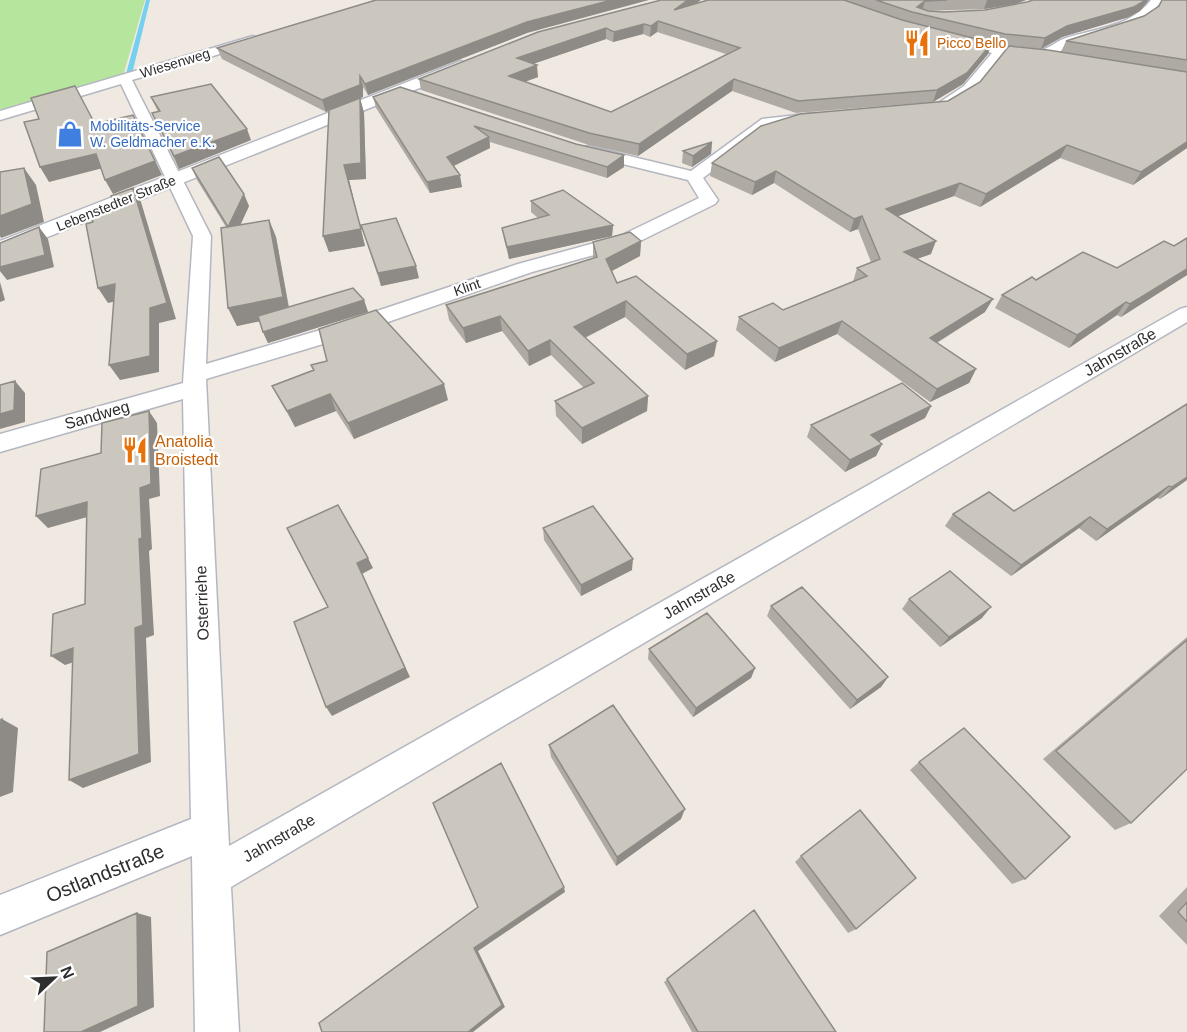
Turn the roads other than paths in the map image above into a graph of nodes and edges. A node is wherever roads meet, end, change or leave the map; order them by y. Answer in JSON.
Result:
{"nodes":[{"id":1,"x":1157,"y":0,"type":"edge"},
{"id":2,"x":271,"y":34,"type":"edge"},
{"id":3,"x":946,"y":37,"type":"edge"},
{"id":4,"x":1000,"y":51,"type":"junction"},
{"id":5,"x":1043,"y":55,"type":"junction"},
{"id":6,"x":1065,"y":58,"type":"edge"},
{"id":7,"x":477,"y":60,"type":"edge"},
{"id":8,"x":125,"y":79,"type":"junction"},
{"id":9,"x":399,"y":90,"type":"junction"},
{"id":10,"x":422,"y":97,"type":"edge"},
{"id":11,"x":927,"y":109,"type":"edge"},
{"id":12,"x":832,"y":115,"type":"edge"},
{"id":13,"x":0,"y":116,"type":"edge"},
{"id":14,"x":577,"y":147,"type":"edge"},
{"id":15,"x":694,"y":177,"type":"junction"},
{"id":16,"x":175,"y":179,"type":"junction"},
{"id":17,"x":0,"y":249,"type":"edge"},
{"id":18,"x":1187,"y":313,"type":"edge"},
{"id":19,"x":194,"y":382,"type":"junction"},
{"id":20,"x":0,"y":443,"type":"edge"},
{"id":21,"x":210,"y":830,"type":"junction"},
{"id":22,"x":212,"y":877,"type":"junction"},
{"id":23,"x":0,"y":915,"type":"edge"},
{"id":24,"x":217,"y":1032,"type":"edge"}],
"edges":[{"from":1,"to":5,"type":"street"},
{"from":2,"to":8,"type":"street","name":"Wiesenweg"},
{"from":3,"to":4,"type":"street"},
{"from":4,"to":5,"type":"street"},
{"from":4,"to":11,"type":"street"},
{"from":5,"to":6,"type":"street"},
{"from":7,"to":9,"type":"street","name":"Lebenstedter Straße"},
{"from":8,"to":13,"type":"street","name":"Wiesenweg"},
{"from":8,"to":16,"type":"street","name":"Osterriehe"},
{"from":9,"to":10,"type":"street"},
{"from":9,"to":16,"type":"street","name":"Lebenstedter Straße"},
{"from":12,"to":15,"type":"street"},
{"from":14,"to":15,"type":"street"},
{"from":15,"to":19,"type":"street","name":"Klint"},
{"from":16,"to":17,"type":"street","name":"Lebenstedter Straße"},
{"from":16,"to":19,"type":"street","name":"Osterriehe"},
{"from":18,"to":22,"type":"street","name":"Jahnstraße"},
{"from":19,"to":20,"type":"street","name":"Sandweg"},
{"from":19,"to":21,"type":"street","name":"Osterriehe"},
{"from":21,"to":22,"type":"street","name":"Osterriehe"},
{"from":21,"to":23,"type":"street","name":"Ostlandstraße"},
{"from":22,"to":24,"type":"street","name":"Osterriehe"}]}
